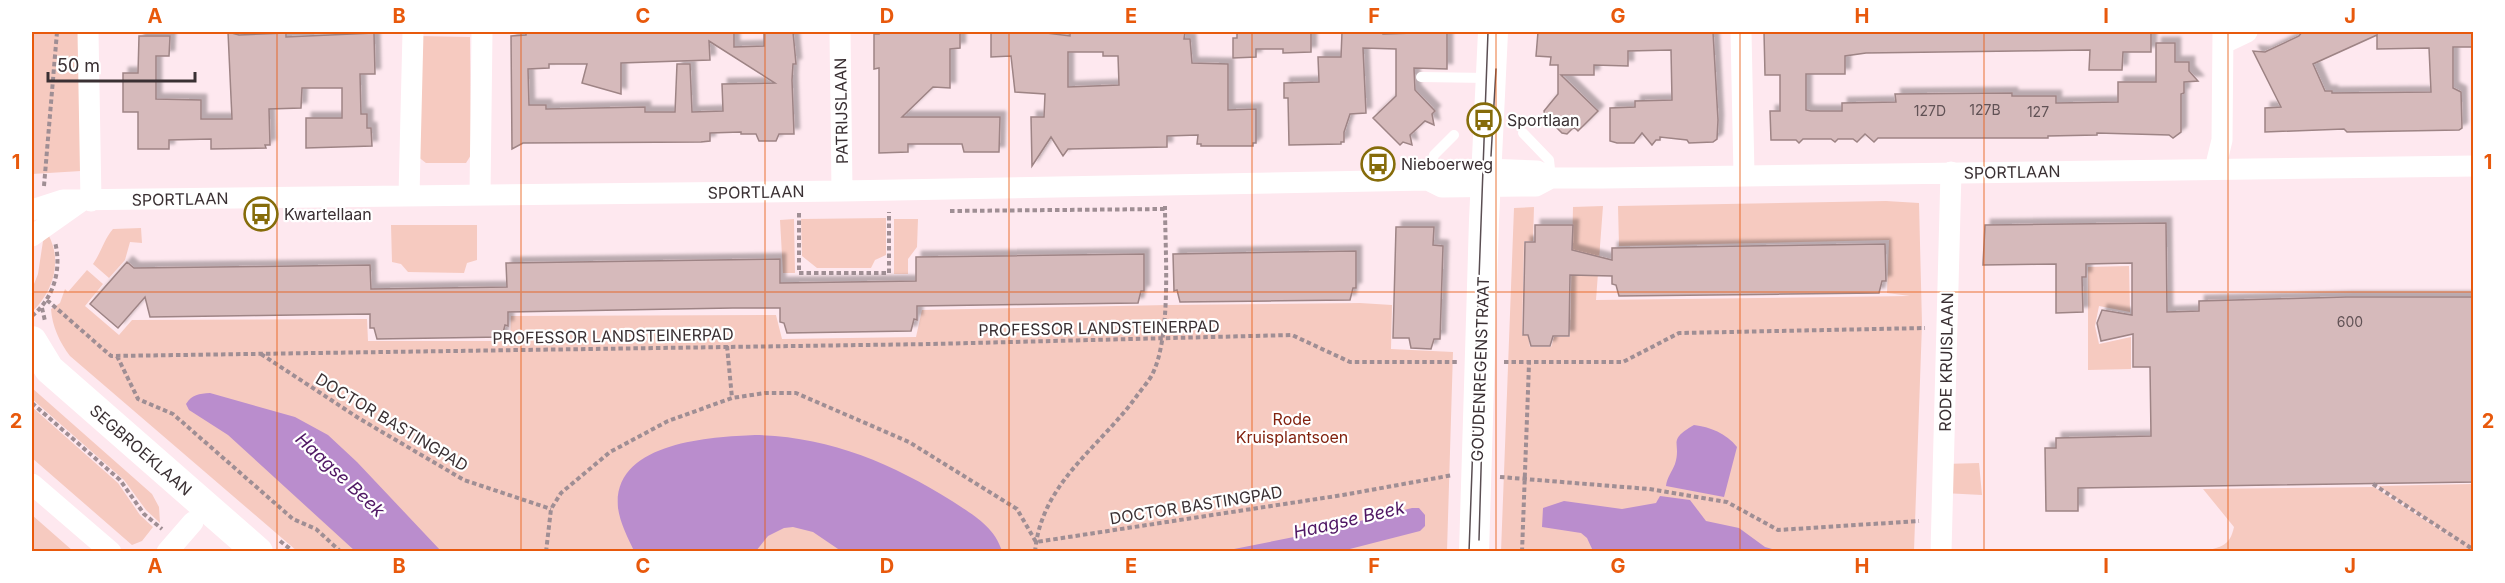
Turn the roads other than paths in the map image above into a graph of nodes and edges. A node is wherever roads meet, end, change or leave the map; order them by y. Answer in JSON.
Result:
{"nodes":[{"id":1,"x":88,"y":32,"type":"edge"},
{"id":2,"x":413,"y":32,"type":"edge"},
{"id":3,"x":482,"y":32,"type":"edge"},
{"id":4,"x":840,"y":32,"type":"edge"},
{"id":5,"x":1493,"y":32,"type":"edge"},
{"id":6,"x":1741,"y":32,"type":"edge"},
{"id":7,"x":2247,"y":32,"type":"edge"},
{"id":8,"x":2224,"y":37,"type":"edge"},
{"id":9,"x":1421,"y":77,"type":"dead end"},
{"id":10,"x":1491,"y":78,"type":"junction"},
{"id":11,"x":1522,"y":133,"type":"dead end"},
{"id":12,"x":1454,"y":135,"type":"dead end"},
{"id":13,"x":2474,"y":166,"type":"edge"},
{"id":14,"x":2215,"y":169,"type":"junction"},
{"id":15,"x":1951,"y":172,"type":"junction"},
{"id":16,"x":1744,"y":175,"type":"junction"},
{"id":17,"x":1486,"y":178,"type":"junction"},
{"id":18,"x":1551,"y":178,"type":"junction"},
{"id":19,"x":1428,"y":180,"type":"junction"},
{"id":20,"x":842,"y":191,"type":"junction"},
{"id":21,"x":480,"y":194,"type":"junction"},
{"id":22,"x":409,"y":195,"type":"junction"},
{"id":23,"x":87,"y":200,"type":"junction"},
{"id":24,"x":32,"y":210,"type":"edge"},
{"id":25,"x":32,"y":236,"type":"edge"},
{"id":26,"x":32,"y":341,"type":"edge"},
{"id":27,"x":32,"y":381,"type":"edge"},
{"id":28,"x":32,"y":484,"type":"edge"},
{"id":29,"x":178,"y":538,"type":"edge"},
{"id":30,"x":111,"y":552,"type":"edge"},
{"id":31,"x":228,"y":552,"type":"edge"},
{"id":32,"x":258,"y":552,"type":"edge"},
{"id":33,"x":1474,"y":552,"type":"edge"},
{"id":34,"x":1941,"y":552,"type":"edge"}],
"edges":[{"from":1,"to":23,"type":"street"},
{"from":2,"to":22,"type":"street"},
{"from":3,"to":21,"type":"street"},
{"from":4,"to":20,"type":"street","name":"PATRIJSLAAN"},
{"from":5,"to":10,"type":"main road"},
{"from":6,"to":16,"type":"street"},
{"from":7,"to":8,"type":"street"},
{"from":8,"to":14,"type":"street"},
{"from":9,"to":10,"type":"lane"},
{"from":10,"to":17,"type":"main road"},
{"from":11,"to":18,"type":"lane"},
{"from":12,"to":19,"type":"lane"},
{"from":13,"to":14,"type":"street","name":"SPORTLAAN"},
{"from":14,"to":15,"type":"street","name":"SPORTLAAN"},
{"from":15,"to":16,"type":"street","name":"SPORTLAAN"},
{"from":15,"to":34,"type":"street","name":"RODE KRUISLAAN"},
{"from":16,"to":18,"type":"street","name":"SPORTLAAN"},
{"from":17,"to":18,"type":"street","name":"SPORTLAAN"},
{"from":17,"to":19,"type":"street","name":"SPORTLAAN"},
{"from":17,"to":33,"type":"main road","name":"GOUDENREGENSTRAAT"},
{"from":19,"to":20,"type":"street","name":"SPORTLAAN"},
{"from":20,"to":21,"type":"street","name":"SPORTLAAN"},
{"from":21,"to":22,"type":"street","name":"SPORTLAAN"},
{"from":22,"to":23,"type":"street","name":"SPORTLAAN"},
{"from":23,"to":24,"type":"street","name":"SPORTLAAN"},
{"from":23,"to":25,"type":"street"},
{"from":26,"to":32,"type":"main road","name":"SEGBROEKLAAN"},
{"from":27,"to":29,"type":"main road","name":"SEGBROEKLAAN"},
{"from":28,"to":30,"type":"street"},
{"from":29,"to":31,"type":"main road","name":"SEGBROEKLAAN"}]}
